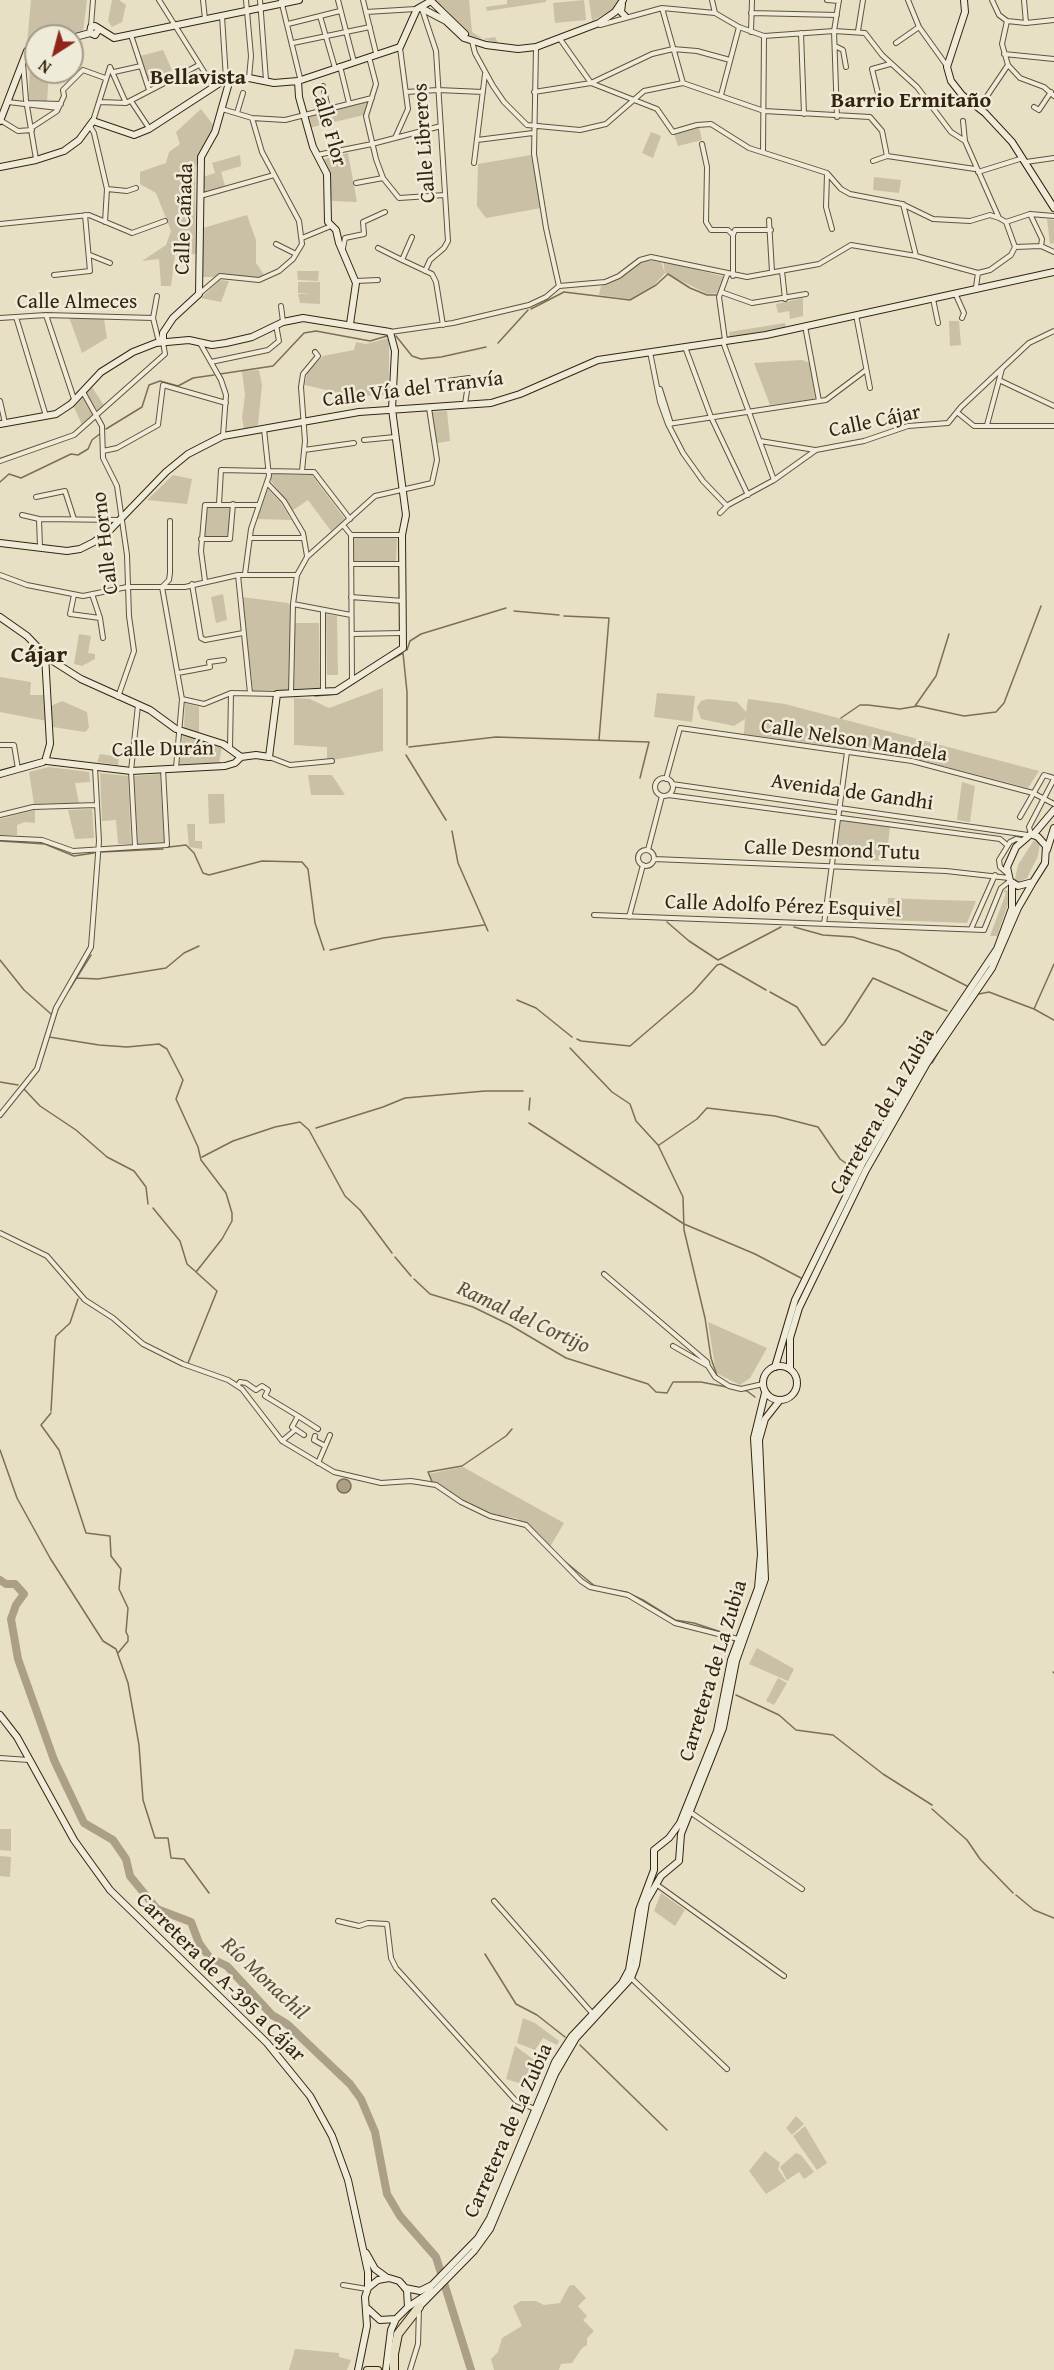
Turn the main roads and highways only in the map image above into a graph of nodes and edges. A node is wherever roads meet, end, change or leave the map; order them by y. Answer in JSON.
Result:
{"nodes":[{"id":1,"x":419,"y":2307,"type":"road end"},
{"id":2,"x":367,"y":2370,"type":"edge"},
{"id":3,"x":378,"y":2370,"type":"edge"},
{"id":4,"x":394,"y":2370,"type":"edge"}],
"edges":[{"from":1,"to":4,"type":"highway"},
{"from":2,"to":3,"type":"main road"}]}
